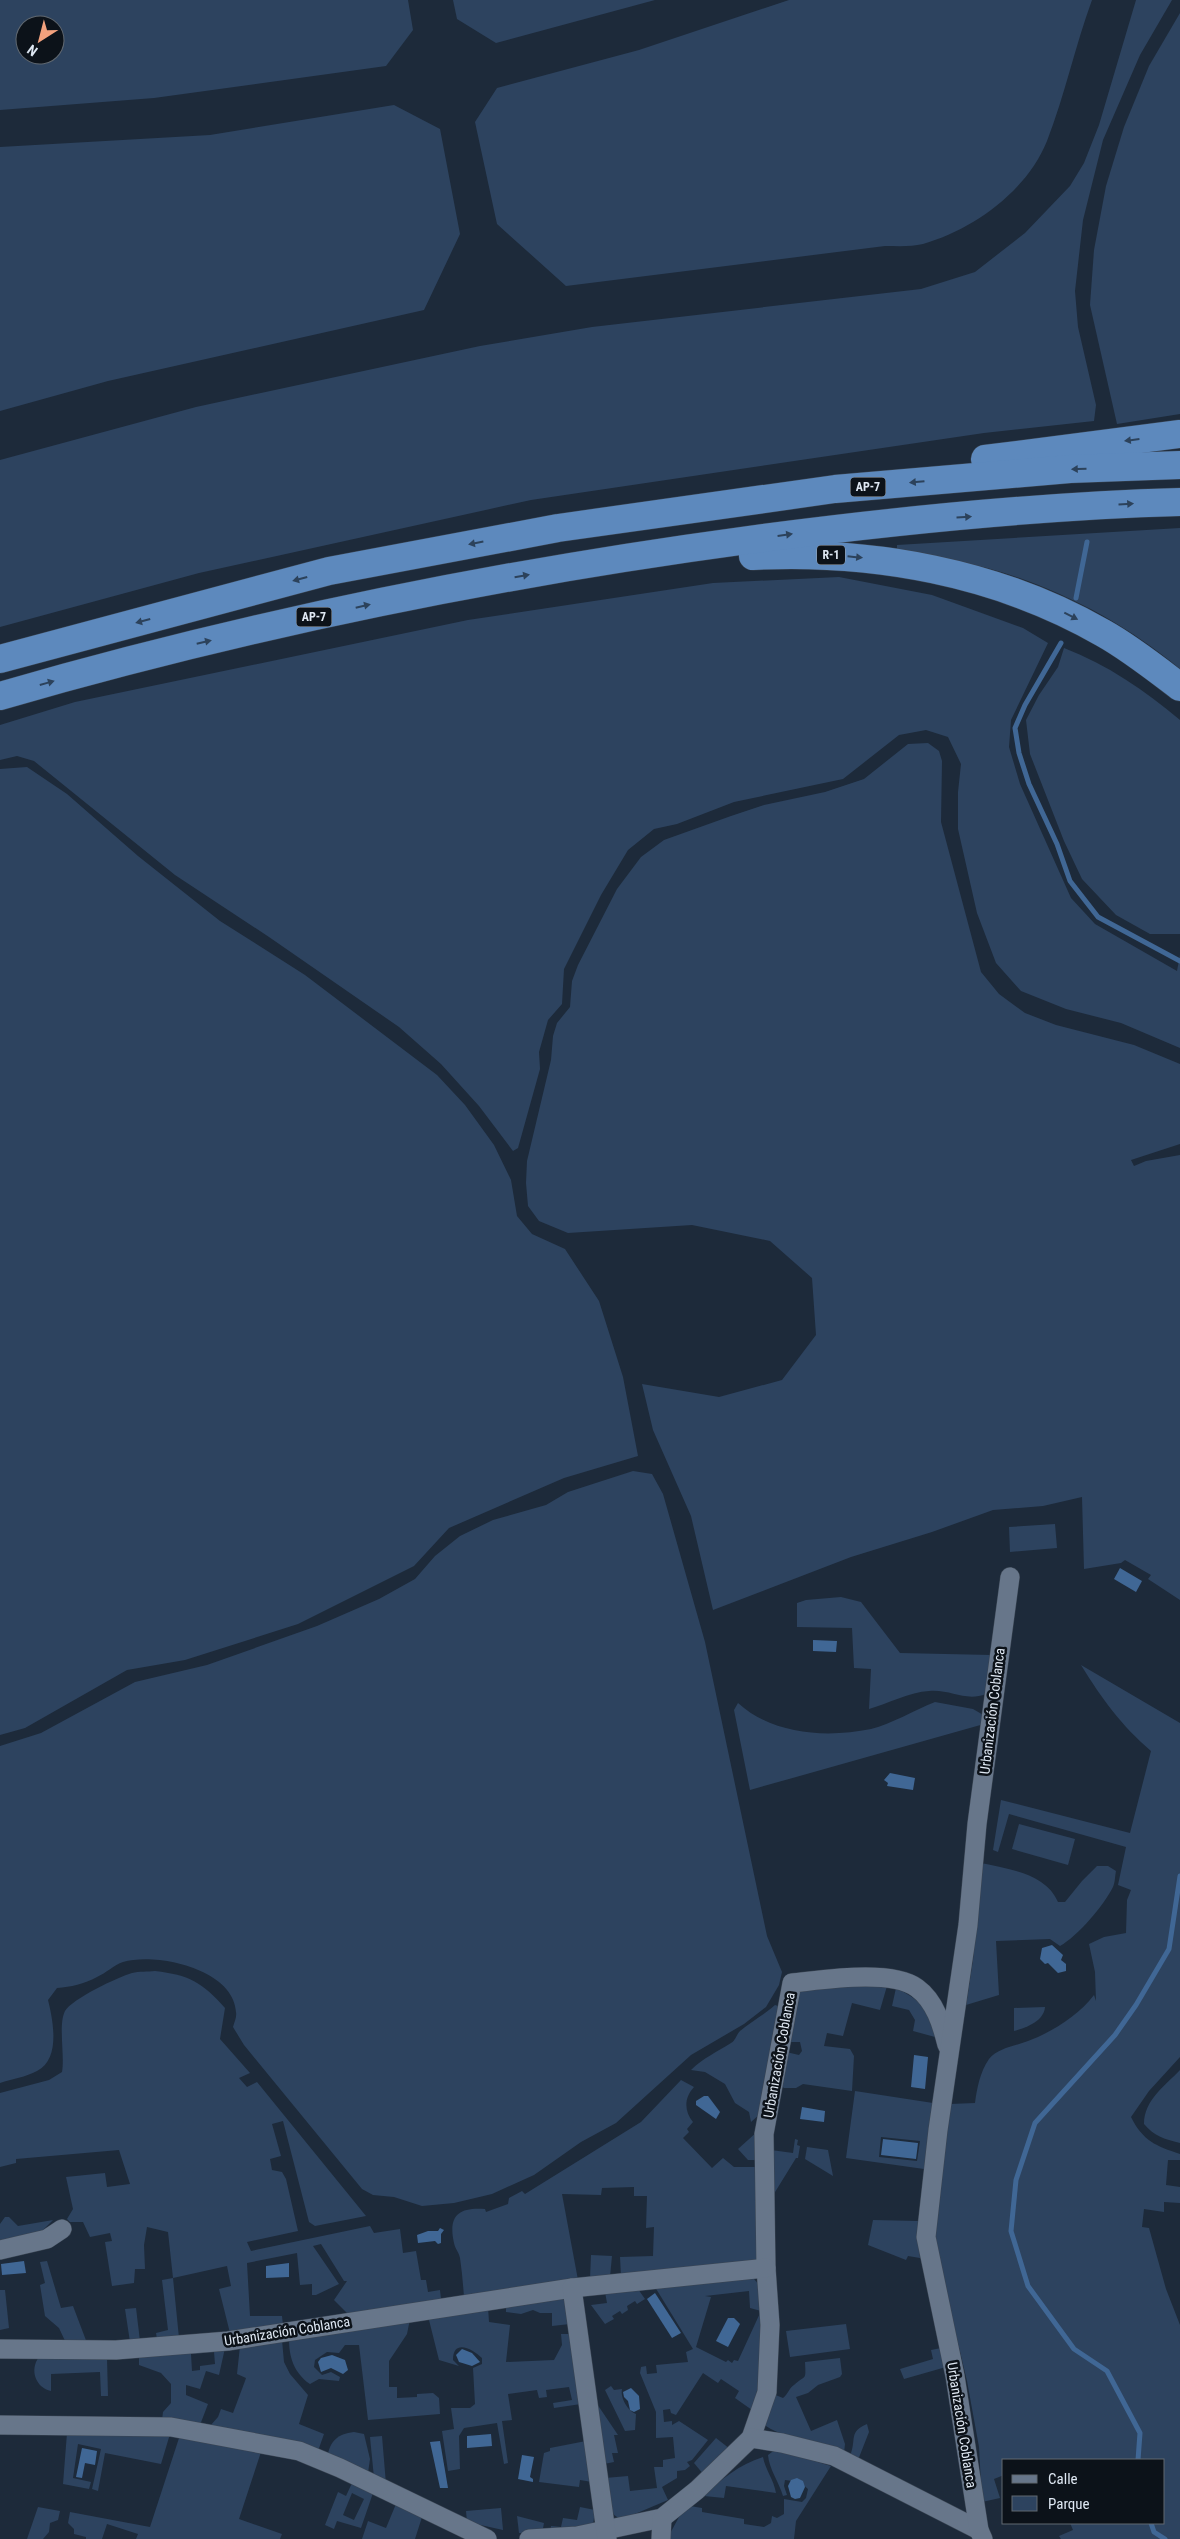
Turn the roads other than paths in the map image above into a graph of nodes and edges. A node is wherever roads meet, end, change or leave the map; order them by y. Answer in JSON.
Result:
{"nodes":[{"id":1,"x":1180,"y":434,"type":"edge"},
{"id":2,"x":1180,"y":465,"type":"edge"},
{"id":3,"x":1180,"y":502,"type":"edge"},
{"id":4,"x":558,"y":528,"type":"junction"},
{"id":5,"x":633,"y":556,"type":"junction"},
{"id":6,"x":0,"y":658,"type":"edge"},
{"id":7,"x":1180,"y":687,"type":"edge"},
{"id":8,"x":0,"y":696,"type":"edge"},
{"id":9,"x":1010,"y":1577,"type":"dead end"},
{"id":10,"x":949,"y":2054,"type":"junction"},
{"id":11,"x":62,"y":2229,"type":"dead end"},
{"id":12,"x":0,"y":2250,"type":"edge"},
{"id":13,"x":766,"y":2268,"type":"junction"},
{"id":14,"x":572,"y":2288,"type":"junction"},
{"id":15,"x":0,"y":2349,"type":"edge"},
{"id":16,"x":0,"y":2425,"type":"edge"},
{"id":17,"x":751,"y":2438,"type":"junction"},
{"id":18,"x":662,"y":2518,"type":"junction"},
{"id":19,"x":606,"y":2534,"type":"edge"},
{"id":20,"x":981,"y":2534,"type":"edge"},
{"id":21,"x":487,"y":2539,"type":"edge"},
{"id":22,"x":529,"y":2539,"type":"edge"},
{"id":23,"x":661,"y":2539,"type":"edge"}],
"edges":[{"from":1,"to":4,"type":"highway","one_way":true},
{"from":2,"to":4,"type":"highway","number":"AP-7","one_way":true},
{"from":5,"to":3,"type":"highway","number":"AP-7","one_way":true},
{"from":4,"to":6,"type":"highway","number":"AP-7","one_way":true},
{"from":5,"to":7,"type":"highway","number":"R-1","one_way":true},
{"from":8,"to":5,"type":"highway","number":"AP-7","one_way":true},
{"from":9,"to":10,"type":"street","name":"Urbanización Coblanca"},
{"from":10,"to":13,"type":"street","name":"Urbanización Coblanca"},
{"from":10,"to":20,"type":"street","name":"Urbanización Coblanca"},
{"from":11,"to":12,"type":"street"},
{"from":13,"to":14,"type":"street","name":"Urbanización Coblanca"},
{"from":13,"to":17,"type":"street","name":"Urbanización Coblanca"},
{"from":14,"to":15,"type":"street","name":"Urbanización Coblanca"},
{"from":14,"to":19,"type":"street"},
{"from":16,"to":21,"type":"street"},
{"from":17,"to":18,"type":"street","name":"Urbanización Coblanca"},
{"from":17,"to":20,"type":"street","name":"Urbanización Coblanca"},
{"from":18,"to":19,"type":"street","name":"Urbanización Coblanca"},
{"from":18,"to":23,"type":"street"},
{"from":19,"to":22,"type":"street","name":"Urbanización Coblanca"}]}
